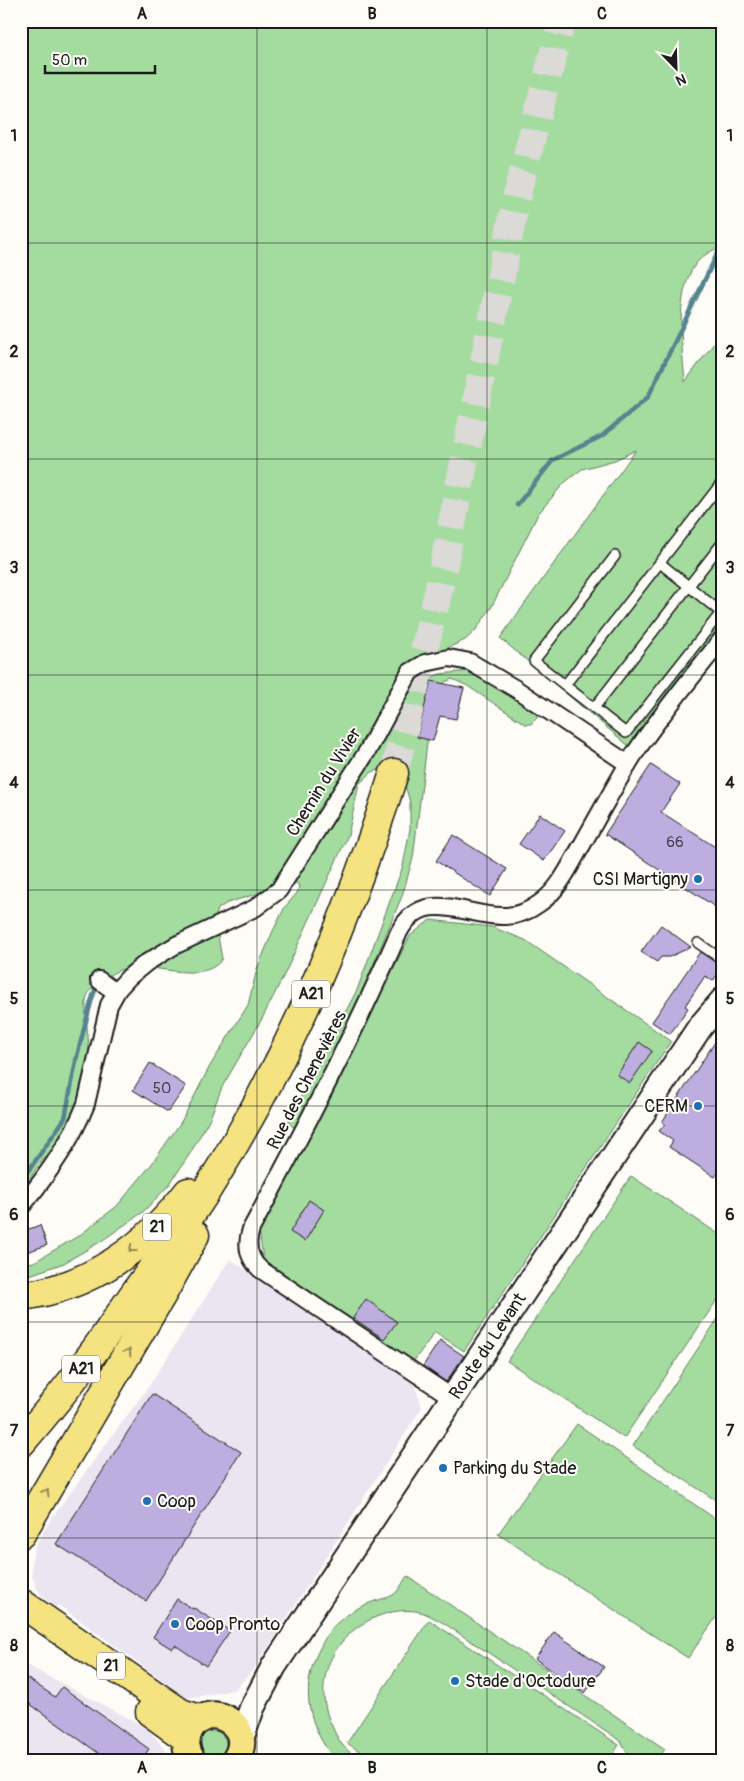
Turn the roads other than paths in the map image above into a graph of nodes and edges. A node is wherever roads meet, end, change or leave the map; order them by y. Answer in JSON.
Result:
{"nodes":[{"id":1,"x":723,"y":481,"type":"edge"},
{"id":2,"x":723,"y":542,"type":"edge"},
{"id":3,"x":615,"y":556,"type":"dead end"},
{"id":4,"x":660,"y":563,"type":"junction"},
{"id":5,"x":688,"y":586,"type":"junction"},
{"id":6,"x":722,"y":612,"type":"edge"},
{"id":7,"x":723,"y":638,"type":"edge"},
{"id":8,"x":565,"y":685,"type":"junction"},
{"id":9,"x":594,"y":708,"type":"junction"},
{"id":10,"x":628,"y":764,"type":"junction"},
{"id":11,"x":394,"y":774,"type":"tunnel mouth"},
{"id":12,"x":698,"y":943,"type":"dead end"},
{"id":13,"x":723,"y":960,"type":"edge"},
{"id":14,"x":99,"y":980,"type":"dead end"},
{"id":15,"x":115,"y":992,"type":"junction"},
{"id":16,"x":721,"y":995,"type":"edge"},
{"id":17,"x":255,"y":1107,"type":"junction"},
{"id":18,"x":21,"y":1207,"type":"edge"},
{"id":19,"x":136,"y":1290,"type":"junction"},
{"id":20,"x":21,"y":1296,"type":"edge"},
{"id":21,"x":453,"y":1398,"type":"junction"},
{"id":22,"x":21,"y":1421,"type":"edge"},
{"id":23,"x":21,"y":1443,"type":"edge"},
{"id":24,"x":21,"y":1534,"type":"edge"},
{"id":25,"x":23,"y":1606,"type":"edge"},
{"id":26,"x":274,"y":1666,"type":"junction"},
{"id":27,"x":196,"y":1742,"type":"edge"},
{"id":28,"x":238,"y":1754,"type":"edge"}],
"edges":[{"from":1,"to":4,"type":"lane"},
{"from":2,"to":5,"type":"lane"},
{"from":3,"to":8,"type":"lane"},
{"from":4,"to":5,"type":"lane"},
{"from":4,"to":8,"type":"lane"},
{"from":5,"to":6,"type":"lane"},
{"from":5,"to":9,"type":"lane"},
{"from":6,"to":9,"type":"lane"},
{"from":7,"to":10,"type":"street"},
{"from":8,"to":9,"type":"lane"},
{"from":10,"to":15,"type":"street","name":"Chemin du Vivier"},
{"from":10,"to":21,"type":"street","name":"Rue des Chenevières"},
{"from":11,"to":17,"type":"highway","number":"A21"},
{"from":12,"to":13,"type":"lane"},
{"from":14,"to":15,"type":"street"},
{"from":15,"to":18,"type":"street","name":"Chemin du Vivier"},
{"from":16,"to":21,"type":"street","name":"Route du Levant"},
{"from":17,"to":19,"type":"highway","number":"A21"},
{"from":17,"to":20,"type":"highway","number":"21","one_way":true},
{"from":24,"to":17,"type":"highway","number":"21","one_way":true},
{"from":19,"to":22,"type":"highway","number":"A21"},
{"from":19,"to":23,"type":"highway","number":"A21"},
{"from":21,"to":26,"type":"street","name":"Route du Levant"},
{"from":25,"to":27,"type":"highway","number":"21"},
{"from":26,"to":27,"type":"street","name":"Route du Levant"},
{"from":26,"to":28,"type":"street","name":"Route du Levant"},
{"from":27,"to":28,"type":"main road","number":"21"}]}
